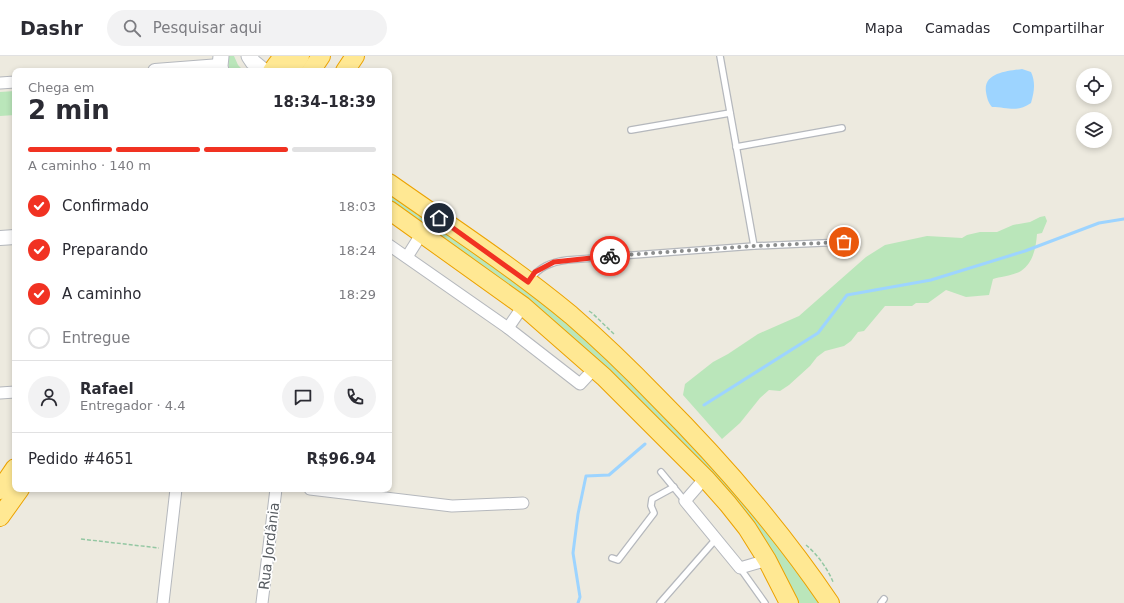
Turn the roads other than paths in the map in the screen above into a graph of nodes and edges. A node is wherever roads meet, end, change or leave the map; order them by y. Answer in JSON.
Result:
{"nodes":[{"id":1,"x":249,"y":56,"type":"edge"},
{"id":2,"x":321,"y":56,"type":"edge"},
{"id":3,"x":355,"y":56,"type":"edge"},
{"id":4,"x":720,"y":56,"type":"edge"},
{"id":5,"x":291,"y":63,"type":"edge"},
{"id":6,"x":220,"y":66,"type":"edge"},
{"id":7,"x":194,"y":68,"type":"edge"},
{"id":8,"x":260,"y":68,"type":"edge"},
{"id":9,"x":279,"y":68,"type":"edge"},
{"id":10,"x":313,"y":68,"type":"edge"},
{"id":11,"x":348,"y":68,"type":"edge"},
{"id":12,"x":12,"y":82,"type":"edge"},
{"id":13,"x":0,"y":83,"type":"edge"},
{"id":14,"x":730,"y":113,"type":"junction"},
{"id":15,"x":842,"y":128,"type":"dead end"},
{"id":16,"x":631,"y":130,"type":"dead end"},
{"id":17,"x":736,"y":147,"type":"junction"},
{"id":18,"x":392,"y":185,"type":"edge"},
{"id":19,"x":392,"y":212,"type":"edge"},
{"id":20,"x":422,"y":233,"type":"junction"},
{"id":21,"x":12,"y":237,"type":"edge"},
{"id":22,"x":0,"y":238,"type":"edge"},
{"id":23,"x":844,"y":242,"type":"dead end"},
{"id":24,"x":754,"y":246,"type":"junction"},
{"id":25,"x":392,"y":247,"type":"edge"},
{"id":26,"x":407,"y":257,"type":"junction"},
{"id":27,"x":528,"y":282,"type":"junction"},
{"id":28,"x":523,"y":306,"type":"junction"},
{"id":29,"x":508,"y":328,"type":"junction"},
{"id":30,"x":594,"y":369,"type":"junction"},
{"id":31,"x":12,"y":392,"type":"edge"},
{"id":32,"x":0,"y":393,"type":"edge"},
{"id":33,"x":12,"y":472,"type":"edge"},
{"id":34,"x":661,"y":472,"type":"dead end"},
{"id":35,"x":705,"y":478,"type":"junction"},
{"id":36,"x":674,"y":487,"type":"junction"},
{"id":37,"x":0,"y":490,"type":"edge"},
{"id":38,"x":18,"y":492,"type":"edge"},
{"id":39,"x":176,"y":492,"type":"edge"},
{"id":40,"x":276,"y":492,"type":"edge"},
{"id":41,"x":335,"y":492,"type":"edge"},
{"id":42,"x":685,"y":501,"type":"junction"},
{"id":43,"x":523,"y":503,"type":"dead end"},
{"id":44,"x":0,"y":517,"type":"edge"},
{"id":45,"x":716,"y":539,"type":"junction"},
{"id":46,"x":612,"y":558,"type":"dead end"},
{"id":47,"x":767,"y":560,"type":"junction"},
{"id":48,"x":740,"y":568,"type":"junction"},
{"id":49,"x":163,"y":603,"type":"edge"},
{"id":50,"x":262,"y":603,"type":"edge"},
{"id":51,"x":660,"y":603,"type":"edge"},
{"id":52,"x":765,"y":603,"type":"edge"},
{"id":53,"x":789,"y":603,"type":"edge"},
{"id":54,"x":830,"y":603,"type":"edge"}],
"edges":[{"from":1,"to":8,"type":"main road"},
{"from":2,"to":10,"type":"highway"},
{"from":3,"to":11,"type":"highway"},
{"from":4,"to":14,"type":"lane"},
{"from":5,"to":9,"type":"highway"},
{"from":6,"to":7,"type":"street"},
{"from":12,"to":13,"type":"street"},
{"from":14,"to":16,"type":"lane"},
{"from":14,"to":17,"type":"lane"},
{"from":15,"to":17,"type":"lane"},
{"from":17,"to":24,"type":"lane"},
{"from":18,"to":27,"type":"highway"},
{"from":19,"to":20,"type":"highway"},
{"from":20,"to":26,"type":"street"},
{"from":20,"to":28,"type":"highway"},
{"from":21,"to":22,"type":"street"},
{"from":23,"to":24,"type":"lane"},
{"from":24,"to":27,"type":"lane"},
{"from":25,"to":26,"type":"street"},
{"from":26,"to":29,"type":"street"},
{"from":27,"to":54,"type":"highway"},
{"from":28,"to":29,"type":"street"},
{"from":28,"to":30,"type":"highway"},
{"from":29,"to":30,"type":"street"},
{"from":30,"to":35,"type":"highway"},
{"from":31,"to":32,"type":"street"},
{"from":33,"to":37,"type":"highway"},
{"from":34,"to":36,"type":"lane"},
{"from":35,"to":42,"type":"street"},
{"from":35,"to":47,"type":"highway"},
{"from":36,"to":42,"type":"lane"},
{"from":36,"to":46,"type":"lane"},
{"from":38,"to":44,"type":"highway"},
{"from":39,"to":49,"type":"street"},
{"from":40,"to":50,"type":"street","name":"Rua Jordânia"},
{"from":41,"to":43,"type":"street"},
{"from":42,"to":45,"type":"street"},
{"from":45,"to":48,"type":"street"},
{"from":45,"to":51,"type":"lane"},
{"from":47,"to":48,"type":"street"},
{"from":47,"to":53,"type":"highway"},
{"from":48,"to":52,"type":"lane"}]}
